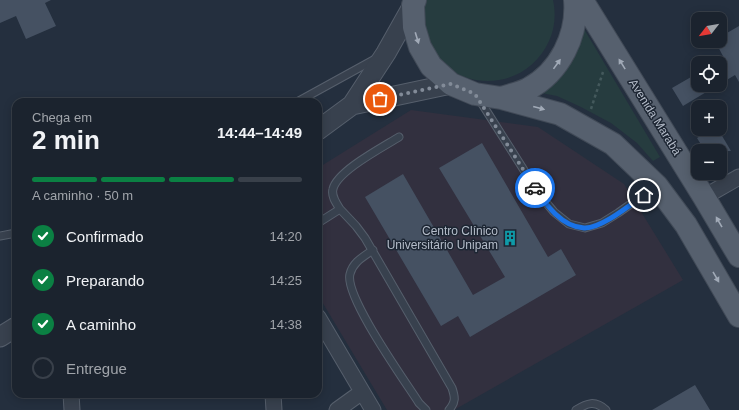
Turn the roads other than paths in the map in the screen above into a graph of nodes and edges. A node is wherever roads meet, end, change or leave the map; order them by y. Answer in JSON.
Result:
{"nodes":[{"id":1,"x":575,"y":0,"type":"edge"},
{"id":2,"x":582,"y":0,"type":"edge"},
{"id":3,"x":414,"y":2,"type":"edge"},
{"id":4,"x":386,"y":53,"type":"junction"},
{"id":5,"x":451,"y":84,"type":"junction"},
{"id":6,"x":475,"y":94,"type":"junction"},
{"id":7,"x":304,"y":98,"type":"edge"},
{"id":8,"x":501,"y":98,"type":"junction"},
{"id":9,"x":352,"y":105,"type":"junction"},
{"id":10,"x":322,"y":127,"type":"edge"},
{"id":11,"x":399,"y":137,"type":"dead end"},
{"id":12,"x":739,"y":177,"type":"edge"},
{"id":13,"x":657,"y":186,"type":"junction"},
{"id":14,"x":704,"y":197,"type":"junction"},
{"id":15,"x":340,"y":209,"type":"junction"},
{"id":16,"x":322,"y":220,"type":"edge"},
{"id":17,"x":12,"y":234,"type":"edge"},
{"id":18,"x":0,"y":236,"type":"edge"},
{"id":19,"x":373,"y":250,"type":"junction"},
{"id":20,"x":739,"y":256,"type":"edge"},
{"id":21,"x":739,"y":316,"type":"edge"},
{"id":22,"x":322,"y":324,"type":"edge"},
{"id":23,"x":12,"y":329,"type":"edge"},
{"id":24,"x":0,"y":337,"type":"edge"},
{"id":25,"x":362,"y":392,"type":"junction"},
{"id":26,"x":71,"y":398,"type":"edge"},
{"id":27,"x":273,"y":398,"type":"edge"},
{"id":28,"x":72,"y":410,"type":"edge"},
{"id":29,"x":274,"y":410,"type":"edge"},
{"id":30,"x":337,"y":410,"type":"edge"},
{"id":31,"x":373,"y":410,"type":"edge"},
{"id":32,"x":426,"y":410,"type":"edge"},
{"id":33,"x":449,"y":410,"type":"edge"},
{"id":34,"x":576,"y":410,"type":"edge"},
{"id":35,"x":606,"y":410,"type":"edge"}],
"edges":[{"from":8,"to":1,"type":"main road","one_way":true},
{"from":14,"to":2,"type":"main road","name":"Avenida Marabá","one_way":true},
{"from":3,"to":4,"type":"street"},
{"from":3,"to":5,"type":"main road","one_way":true},
{"from":4,"to":7,"type":"lane"},
{"from":4,"to":9,"type":"street"},
{"from":5,"to":6,"type":"main road"},
{"from":5,"to":9,"type":"street"},
{"from":6,"to":8,"type":"main road"},
{"from":6,"to":13,"type":"lane"},
{"from":8,"to":13,"type":"main road","one_way":true},
{"from":9,"to":10,"type":"street"},
{"from":11,"to":15,"type":"lane"},
{"from":12,"to":14,"type":"street"},
{"from":13,"to":21,"type":"main road","one_way":true},
{"from":20,"to":14,"type":"main road","name":"Avenida Marabá","one_way":true},
{"from":15,"to":16,"type":"lane"},
{"from":15,"to":19,"type":"lane"},
{"from":17,"to":18,"type":"lane"},
{"from":19,"to":32,"type":"lane"},
{"from":19,"to":33,"type":"lane"},
{"from":22,"to":25,"type":"street"},
{"from":23,"to":24,"type":"street"},
{"from":25,"to":30,"type":"street"},
{"from":25,"to":31,"type":"street"},
{"from":26,"to":28,"type":"street"},
{"from":27,"to":29,"type":"street"},
{"from":34,"to":35,"type":"lane"}]}
